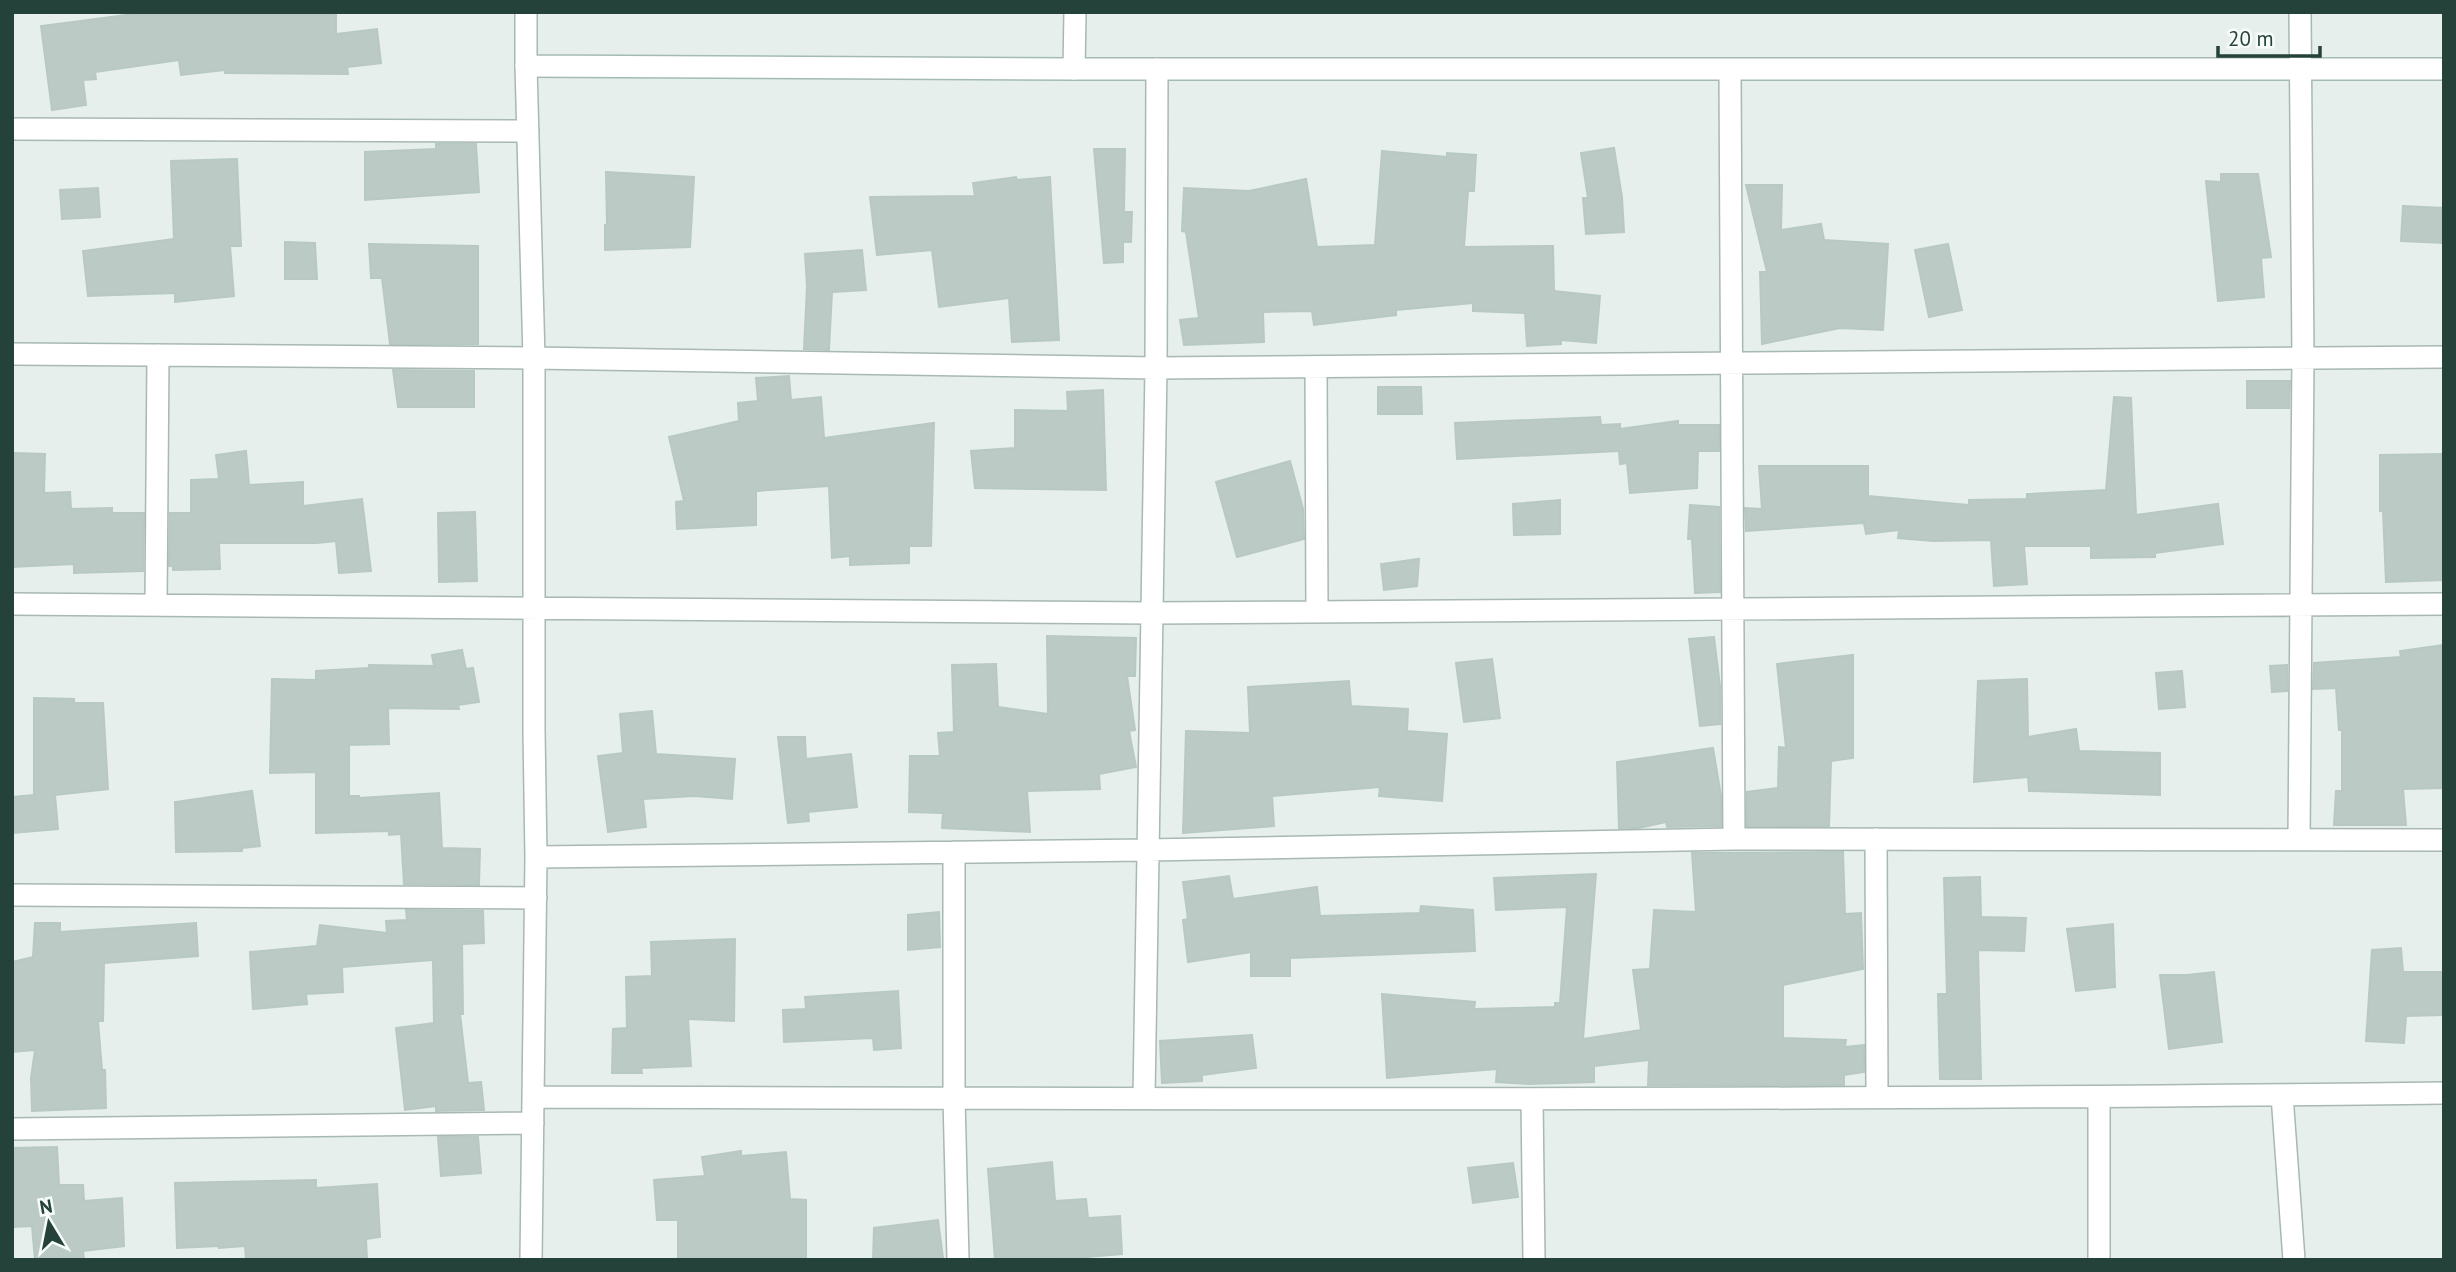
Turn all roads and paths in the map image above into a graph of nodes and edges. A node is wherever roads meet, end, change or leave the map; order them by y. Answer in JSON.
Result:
{"nodes":[{"id":1,"x":526,"y":12,"type":"edge"},
{"id":2,"x":1075,"y":12,"type":"edge"},
{"id":3,"x":2300,"y":12,"type":"edge"},
{"id":4,"x":526,"y":66,"type":"junction"},
{"id":5,"x":1074,"y":69,"type":"junction"},
{"id":6,"x":1157,"y":69,"type":"junction"},
{"id":7,"x":2444,"y":69,"type":"edge"},
{"id":8,"x":1730,"y":70,"type":"junction"},
{"id":9,"x":2299,"y":70,"type":"junction"},
{"id":10,"x":12,"y":129,"type":"edge"},
{"id":11,"x":528,"y":131,"type":"junction"},
{"id":12,"x":12,"y":354,"type":"edge"},
{"id":13,"x":158,"y":355,"type":"junction"},
{"id":14,"x":2303,"y":357,"type":"junction"},
{"id":15,"x":2444,"y":357,"type":"edge"},
{"id":16,"x":534,"y":358,"type":"junction"},
{"id":17,"x":1731,"y":363,"type":"junction"},
{"id":18,"x":1316,"y":367,"type":"junction"},
{"id":19,"x":1156,"y":369,"type":"junction"},
{"id":20,"x":12,"y":604,"type":"edge"},
{"id":21,"x":2301,"y":604,"type":"junction"},
{"id":22,"x":2444,"y":604,"type":"edge"},
{"id":23,"x":156,"y":605,"type":"junction"},
{"id":24,"x":534,"y":607,"type":"junction"},
{"id":25,"x":1734,"y":609,"type":"junction"},
{"id":26,"x":1317,"y":612,"type":"junction"},
{"id":27,"x":1152,"y":613,"type":"junction"},
{"id":28,"x":1734,"y":839,"type":"junction"},
{"id":29,"x":1876,"y":839,"type":"junction"},
{"id":30,"x":2299,"y":840,"type":"junction"},
{"id":31,"x":2444,"y":841,"type":"edge"},
{"id":32,"x":1147,"y":850,"type":"junction"},
{"id":33,"x":954,"y":852,"type":"junction"},
{"id":34,"x":536,"y":857,"type":"junction"},
{"id":35,"x":12,"y":895,"type":"edge"},
{"id":36,"x":536,"y":898,"type":"junction"},
{"id":37,"x":2444,"y":1093,"type":"edge"},
{"id":38,"x":2282,"y":1095,"type":"junction"},
{"id":39,"x":535,"y":1097,"type":"junction"},
{"id":40,"x":1144,"y":1097,"type":"junction"},
{"id":41,"x":1877,"y":1097,"type":"junction"},
{"id":42,"x":2099,"y":1097,"type":"junction"},
{"id":43,"x":954,"y":1098,"type":"junction"},
{"id":44,"x":1532,"y":1099,"type":"junction"},
{"id":45,"x":533,"y":1123,"type":"junction"},
{"id":46,"x":12,"y":1129,"type":"edge"},
{"id":47,"x":531,"y":1260,"type":"edge"},
{"id":48,"x":958,"y":1260,"type":"edge"},
{"id":49,"x":1534,"y":1260,"type":"edge"},
{"id":50,"x":2099,"y":1260,"type":"edge"},
{"id":51,"x":2294,"y":1260,"type":"edge"}],
"edges":[{"from":1,"to":4,"type":"street"},
{"from":2,"to":5,"type":"street"},
{"from":3,"to":9,"type":"street"},
{"from":4,"to":5,"type":"street"},
{"from":4,"to":11,"type":"street"},
{"from":5,"to":6,"type":"street"},
{"from":6,"to":8,"type":"street"},
{"from":6,"to":19,"type":"street"},
{"from":7,"to":9,"type":"street"},
{"from":8,"to":9,"type":"street"},
{"from":8,"to":17,"type":"street"},
{"from":9,"to":14,"type":"street"},
{"from":10,"to":11,"type":"street"},
{"from":11,"to":16,"type":"street"},
{"from":12,"to":13,"type":"street"},
{"from":13,"to":16,"type":"street"},
{"from":13,"to":23,"type":"street"},
{"from":14,"to":15,"type":"street"},
{"from":14,"to":17,"type":"street"},
{"from":14,"to":21,"type":"street"},
{"from":16,"to":19,"type":"street"},
{"from":16,"to":24,"type":"street"},
{"from":17,"to":18,"type":"street"},
{"from":17,"to":25,"type":"street"},
{"from":18,"to":19,"type":"street"},
{"from":18,"to":26,"type":"street"},
{"from":19,"to":27,"type":"street"},
{"from":20,"to":23,"type":"street"},
{"from":21,"to":22,"type":"street"},
{"from":21,"to":25,"type":"street"},
{"from":21,"to":30,"type":"street"},
{"from":23,"to":24,"type":"street"},
{"from":24,"to":27,"type":"street"},
{"from":24,"to":34,"type":"street"},
{"from":25,"to":26,"type":"street"},
{"from":25,"to":28,"type":"street"},
{"from":26,"to":27,"type":"street"},
{"from":27,"to":32,"type":"street"},
{"from":28,"to":29,"type":"street"},
{"from":28,"to":32,"type":"street"},
{"from":29,"to":30,"type":"street"},
{"from":29,"to":41,"type":"street"},
{"from":30,"to":31,"type":"street"},
{"from":32,"to":33,"type":"street"},
{"from":32,"to":40,"type":"street"},
{"from":33,"to":34,"type":"street"},
{"from":33,"to":43,"type":"street"},
{"from":34,"to":36,"type":"street"},
{"from":35,"to":36,"type":"street"},
{"from":36,"to":39,"type":"street"},
{"from":37,"to":38,"type":"street"},
{"from":38,"to":42,"type":"street"},
{"from":38,"to":51,"type":"street"},
{"from":39,"to":43,"type":"street"},
{"from":39,"to":45,"type":"street"},
{"from":40,"to":43,"type":"street"},
{"from":40,"to":44,"type":"street"},
{"from":41,"to":42,"type":"street"},
{"from":41,"to":44,"type":"street"},
{"from":42,"to":50,"type":"street"},
{"from":43,"to":48,"type":"street"},
{"from":44,"to":49,"type":"street"},
{"from":45,"to":46,"type":"street"},
{"from":45,"to":47,"type":"street"}]}
